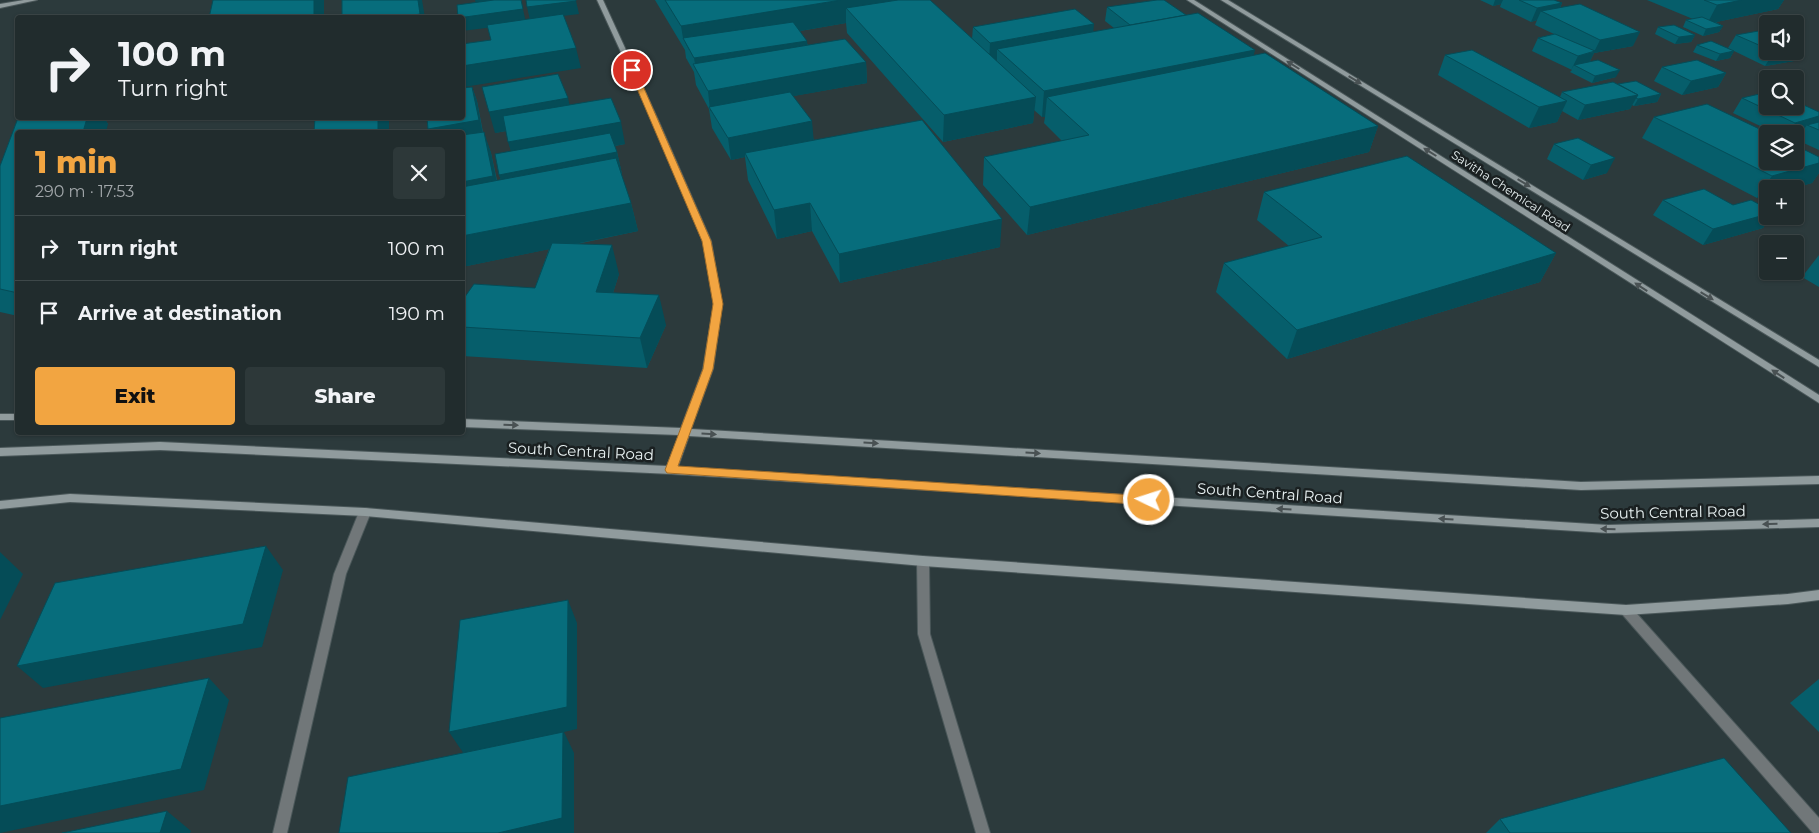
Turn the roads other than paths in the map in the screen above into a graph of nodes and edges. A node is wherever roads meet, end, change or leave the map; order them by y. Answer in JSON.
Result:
{"nodes":[{"id":1,"x":34,"y":0,"type":"edge"},
{"id":2,"x":600,"y":0,"type":"edge"},
{"id":3,"x":1190,"y":0,"type":"edge"},
{"id":4,"x":1224,"y":0,"type":"edge"},
{"id":5,"x":0,"y":6,"type":"edge"},
{"id":6,"x":1819,"y":364,"type":"edge"},
{"id":7,"x":1819,"y":400,"type":"edge"},
{"id":8,"x":0,"y":417,"type":"edge"},
{"id":9,"x":15,"y":417,"type":"edge"},
{"id":10,"x":465,"y":423,"type":"edge"},
{"id":11,"x":684,"y":432,"type":"junction"},
{"id":12,"x":0,"y":452,"type":"edge"},
{"id":13,"x":671,"y":470,"type":"junction"},
{"id":14,"x":1819,"y":480,"type":"edge"},
{"id":15,"x":0,"y":505,"type":"edge"},
{"id":16,"x":365,"y":512,"type":"junction"},
{"id":17,"x":1819,"y":523,"type":"edge"},
{"id":18,"x":923,"y":561,"type":"junction"},
{"id":19,"x":1819,"y":596,"type":"edge"},
{"id":20,"x":1626,"y":610,"type":"junction"},
{"id":21,"x":1819,"y":829,"type":"edge"},
{"id":22,"x":280,"y":833,"type":"edge"},
{"id":23,"x":983,"y":833,"type":"edge"}],
"edges":[{"from":1,"to":5,"type":"main road"},
{"from":2,"to":11,"type":"main road"},
{"from":7,"to":3,"type":"main road","name":"Savitha Chemical Road","one_way":true},
{"from":4,"to":6,"type":"main road","name":"Savitha Chemical Road","one_way":true},
{"from":8,"to":9,"type":"main road"},
{"from":10,"to":11,"type":"main road","name":"South Central Road","one_way":true},
{"from":11,"to":13,"type":"main road"},
{"from":11,"to":14,"type":"main road","name":"South Central Road","one_way":true},
{"from":12,"to":13,"type":"main road","name":"South Central Road"},
{"from":17,"to":13,"type":"main road","name":"South Central Road","one_way":true},
{"from":15,"to":16,"type":"main road"},
{"from":16,"to":18,"type":"main road"},
{"from":16,"to":22,"type":"street"},
{"from":18,"to":20,"type":"main road"},
{"from":18,"to":23,"type":"street"},
{"from":19,"to":20,"type":"main road"},
{"from":20,"to":21,"type":"street"}]}
